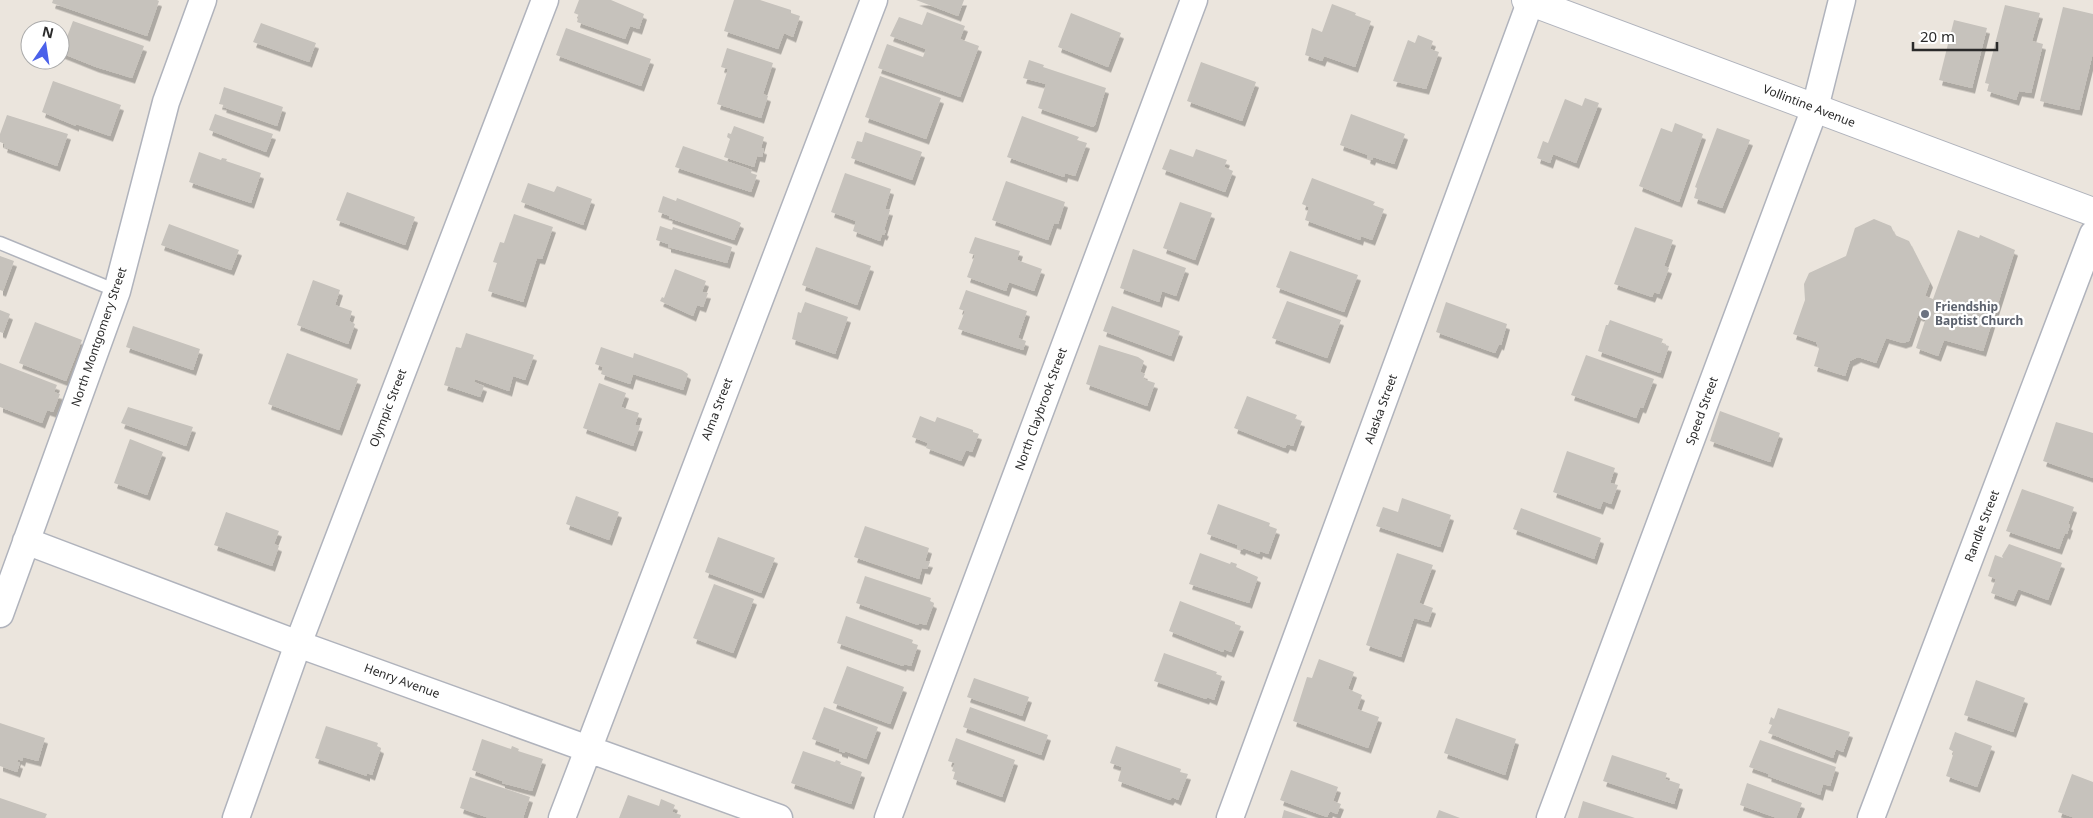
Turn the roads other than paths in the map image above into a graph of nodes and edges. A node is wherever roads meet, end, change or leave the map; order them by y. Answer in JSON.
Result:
{"nodes":[{"id":1,"x":203,"y":0,"type":"edge"},
{"id":2,"x":545,"y":0,"type":"edge"},
{"id":3,"x":874,"y":0,"type":"edge"},
{"id":4,"x":1194,"y":0,"type":"edge"},
{"id":5,"x":1842,"y":0,"type":"edge"},
{"id":6,"x":1529,"y":1,"type":"edge"},
{"id":7,"x":1815,"y":108,"type":"junction"},
{"id":8,"x":2093,"y":212,"type":"edge"},
{"id":9,"x":2093,"y":234,"type":"edge"},
{"id":10,"x":0,"y":243,"type":"edge"},
{"id":11,"x":117,"y":291,"type":"junction"},
{"id":12,"x":26,"y":541,"type":"junction"},
{"id":13,"x":0,"y":614,"type":"edge"},
{"id":14,"x":298,"y":644,"type":"junction"},
{"id":15,"x":587,"y":749,"type":"junction"},
{"id":16,"x":236,"y":818,"type":"edge"},
{"id":17,"x":562,"y":818,"type":"edge"},
{"id":18,"x":779,"y":818,"type":"edge"},
{"id":19,"x":888,"y":818,"type":"edge"},
{"id":20,"x":1230,"y":818,"type":"edge"},
{"id":21,"x":1550,"y":818,"type":"edge"},
{"id":22,"x":1871,"y":818,"type":"edge"}],
"edges":[{"from":1,"to":11,"type":"street","name":"North Montgomery Street"},
{"from":2,"to":14,"type":"street","name":"Olympic Street"},
{"from":3,"to":15,"type":"street","name":"Alma Street"},
{"from":4,"to":19,"type":"street","name":"North Claybrook Street"},
{"from":5,"to":7,"type":"street","name":"Speed Street"},
{"from":6,"to":7,"type":"street","name":"Vollintine Avenue"},
{"from":6,"to":20,"type":"street","name":"Alaska Street"},
{"from":7,"to":8,"type":"street","name":"Vollintine Avenue"},
{"from":7,"to":21,"type":"street","name":"Speed Street"},
{"from":9,"to":22,"type":"street","name":"Randle Street"},
{"from":10,"to":11,"type":"lane"},
{"from":11,"to":12,"type":"street","name":"North Montgomery Street"},
{"from":12,"to":13,"type":"street","name":"North Montgomery Street"},
{"from":12,"to":14,"type":"street","name":"Henry Avenue"},
{"from":14,"to":15,"type":"street","name":"Henry Avenue"},
{"from":14,"to":16,"type":"street","name":"Olympic Street"},
{"from":15,"to":17,"type":"street","name":"Alma Street"},
{"from":15,"to":18,"type":"street","name":"Henry Avenue"}]}
